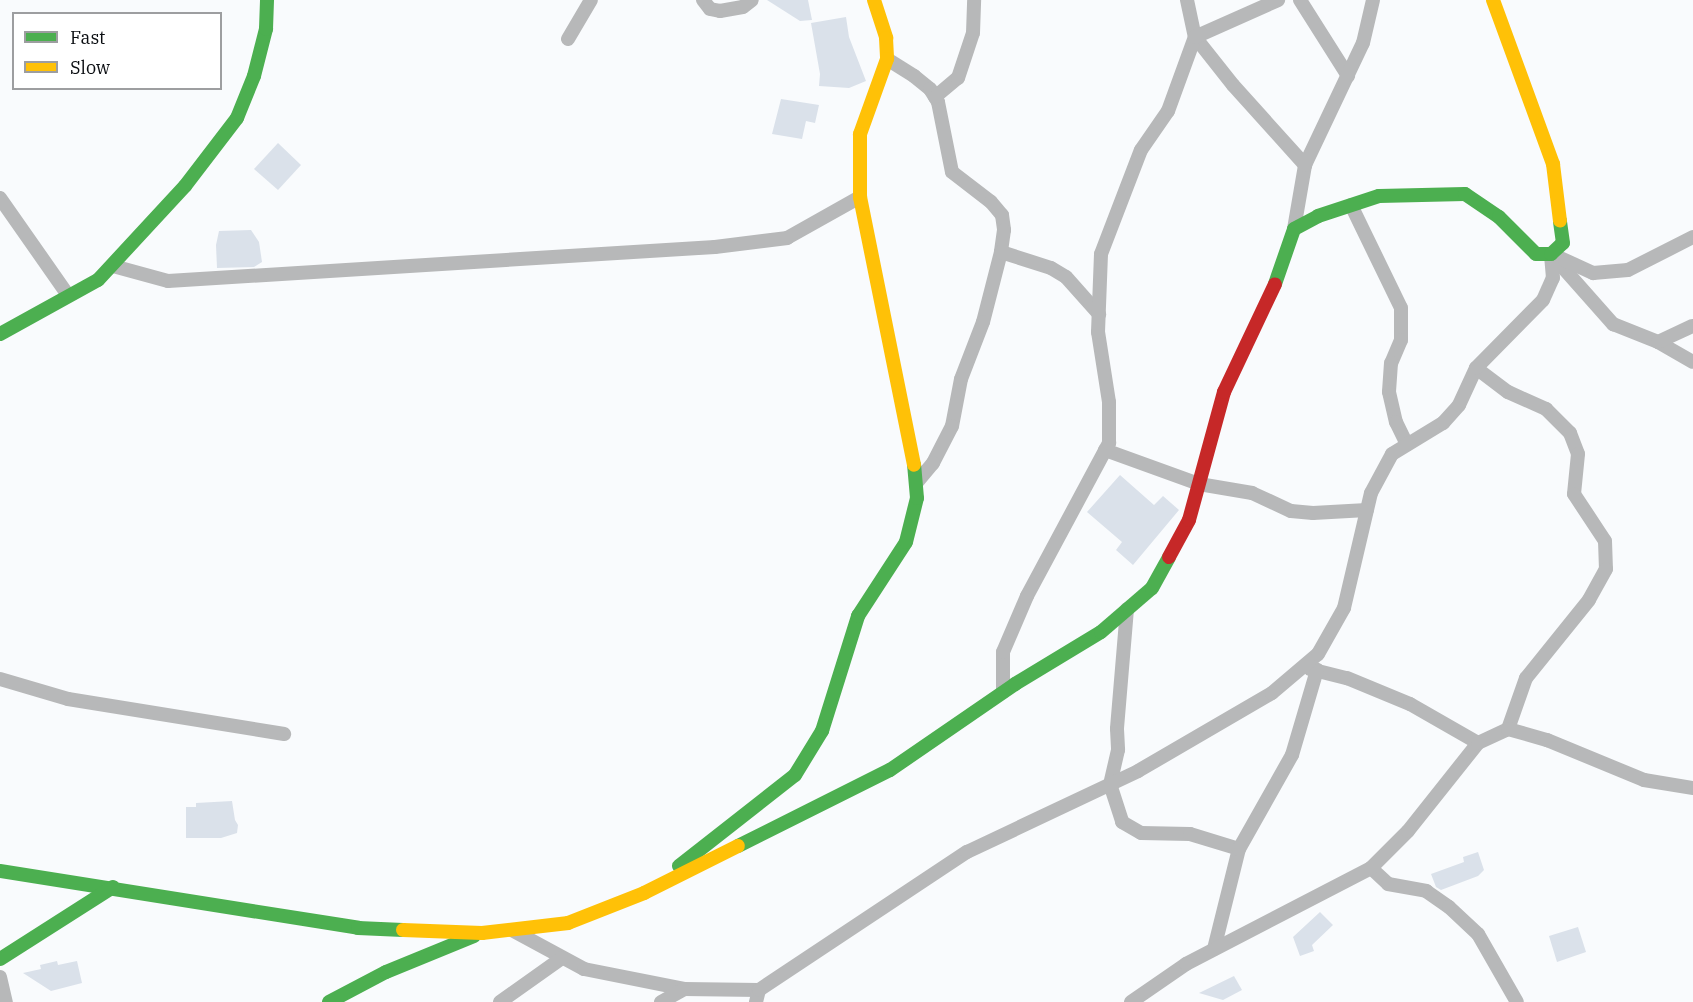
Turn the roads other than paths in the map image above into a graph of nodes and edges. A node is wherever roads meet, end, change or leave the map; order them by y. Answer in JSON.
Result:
{"nodes":[{"id":1,"x":267,"y":0,"type":"edge"},
{"id":2,"x":591,"y":0,"type":"edge"},
{"id":3,"x":703,"y":0,"type":"edge"},
{"id":4,"x":752,"y":0,"type":"edge"},
{"id":5,"x":874,"y":0,"type":"edge"},
{"id":6,"x":974,"y":0,"type":"edge"},
{"id":7,"x":1187,"y":0,"type":"edge"},
{"id":8,"x":1278,"y":0,"type":"edge"},
{"id":9,"x":1300,"y":0,"type":"edge"},
{"id":10,"x":1373,"y":0,"type":"edge"},
{"id":11,"x":1493,"y":0,"type":"edge"},
{"id":12,"x":1195,"y":37,"type":"junction"},
{"id":13,"x":568,"y":39,"type":"dead end"},
{"id":14,"x":887,"y":59,"type":"junction"},
{"id":15,"x":1347,"y":76,"type":"junction"},
{"id":16,"x":935,"y":97,"type":"junction"},
{"id":17,"x":1305,"y":165,"type":"junction"},
{"id":18,"x":860,"y":197,"type":"junction"},
{"id":19,"x":0,"y":198,"type":"edge"},
{"id":20,"x":1351,"y":205,"type":"junction"},
{"id":21,"x":1294,"y":229,"type":"junction"},
{"id":22,"x":1693,"y":237,"type":"edge"},
{"id":23,"x":1001,"y":252,"type":"junction"},
{"id":24,"x":1551,"y":254,"type":"junction"},
{"id":25,"x":114,"y":266,"type":"junction"},
{"id":26,"x":69,"y":295,"type":"junction"},
{"id":27,"x":1099,"y":314,"type":"junction"},
{"id":28,"x":1693,"y":326,"type":"edge"},
{"id":29,"x":0,"y":334,"type":"edge"},
{"id":30,"x":1658,"y":342,"type":"junction"},
{"id":31,"x":1693,"y":362,"type":"edge"},
{"id":32,"x":1476,"y":368,"type":"junction"},
{"id":33,"x":1407,"y":445,"type":"junction"},
{"id":34,"x":1105,"y":450,"type":"junction"},
{"id":35,"x":916,"y":483,"type":"junction"},
{"id":36,"x":1199,"y":484,"type":"junction"},
{"id":37,"x":1367,"y":510,"type":"junction"},
{"id":38,"x":1127,"y":609,"type":"junction"},
{"id":39,"x":1303,"y":667,"type":"junction"},
{"id":40,"x":1317,"y":670,"type":"junction"},
{"id":41,"x":0,"y":679,"type":"edge"},
{"id":42,"x":1003,"y":692,"type":"junction"},
{"id":43,"x":1508,"y":729,"type":"junction"},
{"id":44,"x":284,"y":734,"type":"dead end"},
{"id":45,"x":1478,"y":743,"type":"junction"},
{"id":46,"x":1110,"y":784,"type":"junction"},
{"id":47,"x":1693,"y":788,"type":"edge"},
{"id":48,"x":1239,"y":849,"type":"junction"},
{"id":49,"x":1371,"y":868,"type":"junction"},
{"id":50,"x":0,"y":871,"type":"edge"},
{"id":51,"x":113,"y":887,"type":"junction"},
{"id":52,"x":644,"y":893,"type":"junction"},
{"id":53,"x":512,"y":930,"type":"junction"},
{"id":54,"x":482,"y":933,"type":"junction"},
{"id":55,"x":1214,"y":949,"type":"junction"},
{"id":56,"x":562,"y":958,"type":"junction"},
{"id":57,"x":0,"y":959,"type":"edge"},
{"id":58,"x":0,"y":977,"type":"edge"},
{"id":59,"x":684,"y":988,"type":"junction"},
{"id":60,"x":758,"y":996,"type":"edge"},
{"id":61,"x":6,"y":1002,"type":"edge"},
{"id":62,"x":329,"y":1002,"type":"edge"},
{"id":63,"x":500,"y":1002,"type":"edge"},
{"id":64,"x":661,"y":1002,"type":"edge"},
{"id":65,"x":1131,"y":1002,"type":"edge"},
{"id":66,"x":1517,"y":1002,"type":"edge"}],
"edges":[{"from":1,"to":25,"type":"street"},
{"from":2,"to":13,"type":"street"},
{"from":3,"to":4,"type":"street"},
{"from":5,"to":14,"type":"street"},
{"from":6,"to":16,"type":"street"},
{"from":7,"to":12,"type":"street"},
{"from":8,"to":12,"type":"street"},
{"from":9,"to":15,"type":"street"},
{"from":10,"to":15,"type":"street"},
{"from":11,"to":24,"type":"street"},
{"from":12,"to":17,"type":"street"},
{"from":12,"to":27,"type":"street"},
{"from":14,"to":16,"type":"street"},
{"from":14,"to":18,"type":"street"},
{"from":15,"to":17,"type":"street"},
{"from":16,"to":23,"type":"street"},
{"from":17,"to":21,"type":"street"},
{"from":18,"to":25,"type":"street"},
{"from":18,"to":35,"type":"street"},
{"from":19,"to":26,"type":"street"},
{"from":20,"to":21,"type":"street"},
{"from":20,"to":24,"type":"street"},
{"from":20,"to":33,"type":"street"},
{"from":21,"to":36,"type":"street"},
{"from":22,"to":24,"type":"street"},
{"from":23,"to":27,"type":"street"},
{"from":23,"to":35,"type":"street"},
{"from":24,"to":30,"type":"street"},
{"from":24,"to":32,"type":"street"},
{"from":25,"to":26,"type":"street"},
{"from":26,"to":29,"type":"street"},
{"from":27,"to":34,"type":"street"},
{"from":28,"to":30,"type":"street"},
{"from":30,"to":31,"type":"street"},
{"from":32,"to":33,"type":"street"},
{"from":32,"to":43,"type":"street"},
{"from":33,"to":37,"type":"street"},
{"from":34,"to":36,"type":"street"},
{"from":34,"to":42,"type":"street"},
{"from":35,"to":52,"type":"street"},
{"from":36,"to":37,"type":"street"},
{"from":36,"to":38,"type":"street"},
{"from":37,"to":39,"type":"street"},
{"from":38,"to":42,"type":"street"},
{"from":38,"to":46,"type":"street"},
{"from":39,"to":40,"type":"street"},
{"from":39,"to":46,"type":"street"},
{"from":40,"to":45,"type":"street"},
{"from":40,"to":48,"type":"street"},
{"from":41,"to":44,"type":"street"},
{"from":42,"to":52,"type":"street"},
{"from":43,"to":45,"type":"street"},
{"from":43,"to":47,"type":"street"},
{"from":45,"to":49,"type":"street"},
{"from":46,"to":48,"type":"street"},
{"from":46,"to":60,"type":"street"},
{"from":48,"to":55,"type":"street"},
{"from":49,"to":55,"type":"street"},
{"from":49,"to":66,"type":"street"},
{"from":50,"to":51,"type":"street"},
{"from":51,"to":54,"type":"street"},
{"from":51,"to":57,"type":"street"},
{"from":52,"to":53,"type":"street"},
{"from":53,"to":54,"type":"street"},
{"from":53,"to":56,"type":"street"},
{"from":54,"to":62,"type":"street"},
{"from":55,"to":65,"type":"street"},
{"from":56,"to":59,"type":"street"},
{"from":56,"to":63,"type":"street"},
{"from":58,"to":61,"type":"street"},
{"from":59,"to":60,"type":"street"},
{"from":59,"to":64,"type":"street"}]}
